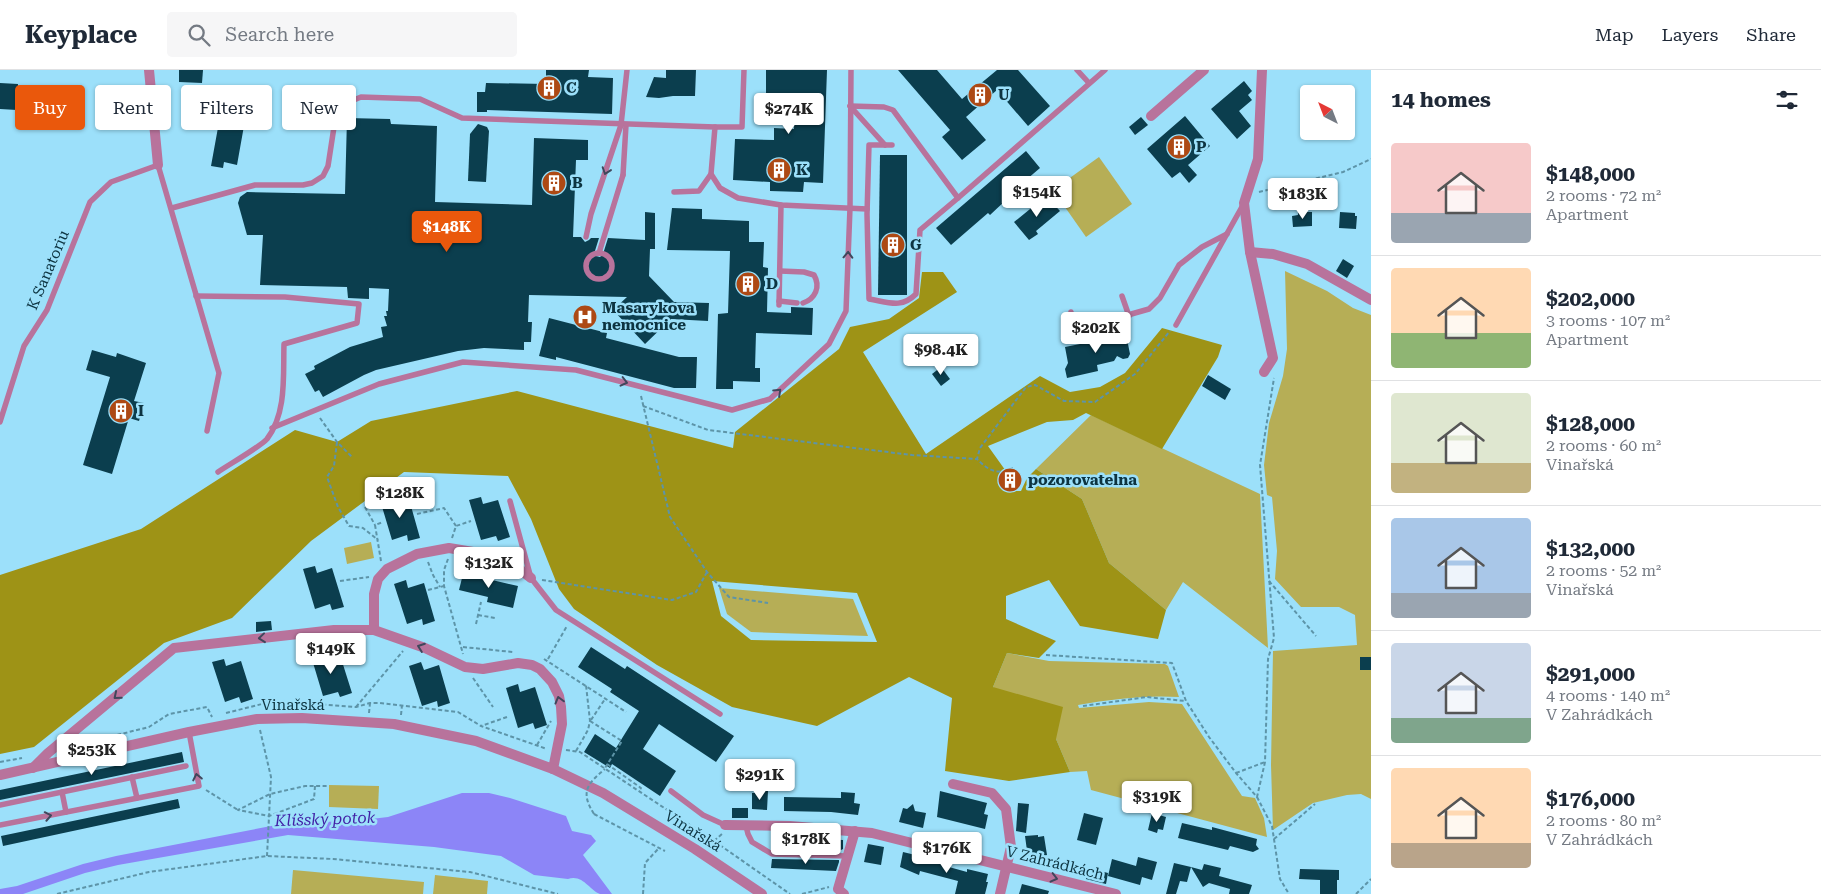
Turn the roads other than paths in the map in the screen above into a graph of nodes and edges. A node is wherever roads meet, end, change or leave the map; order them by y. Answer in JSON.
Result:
{"nodes":[{"id":1,"x":148,"y":70,"type":"edge"},
{"id":2,"x":627,"y":70,"type":"edge"},
{"id":3,"x":744,"y":70,"type":"edge"},
{"id":4,"x":851,"y":70,"type":"edge"},
{"id":5,"x":1077,"y":70,"type":"edge"},
{"id":6,"x":1105,"y":70,"type":"edge"},
{"id":7,"x":1204,"y":70,"type":"edge"},
{"id":8,"x":1262,"y":70,"type":"edge"},
{"id":9,"x":1089,"y":83,"type":"junction"},
{"id":10,"x":850,"y":106,"type":"junction"},
{"id":11,"x":1151,"y":116,"type":"dead end"},
{"id":12,"x":624,"y":125,"type":"junction"},
{"id":13,"x":715,"y":127,"type":"junction"},
{"id":14,"x":885,"y":145,"type":"junction"},
{"id":15,"x":892,"y":145,"type":"dead end"},
{"id":16,"x":158,"y":166,"type":"junction"},
{"id":17,"x":711,"y":174,"type":"junction"},
{"id":18,"x":674,"y":192,"type":"dead end"},
{"id":19,"x":958,"y":198,"type":"junction"},
{"id":20,"x":1246,"y":199,"type":"junction"},
{"id":21,"x":781,"y":205,"type":"junction"},
{"id":22,"x":172,"y":208,"type":"junction"},
{"id":23,"x":850,"y":208,"type":"junction"},
{"id":24,"x":867,"y":209,"type":"junction"},
{"id":25,"x":1227,"y":234,"type":"junction"},
{"id":26,"x":586,"y":238,"type":"dead end"},
{"id":27,"x":1250,"y":252,"type":"junction"},
{"id":28,"x":599,"y":253,"type":"junction"},
{"id":29,"x":780,"y":271,"type":"junction"},
{"id":30,"x":196,"y":296,"type":"junction"},
{"id":31,"x":1122,"y":296,"type":"dead end"},
{"id":32,"x":1371,"y":300,"type":"edge"},
{"id":33,"x":1071,"y":312,"type":"dead end"},
{"id":34,"x":1129,"y":316,"type":"junction"},
{"id":35,"x":1176,"y":325,"type":"road end"},
{"id":36,"x":1264,"y":372,"type":"dead end"},
{"id":37,"x":0,"y":422,"type":"edge"},
{"id":38,"x":272,"y":428,"type":"junction"},
{"id":39,"x":207,"y":431,"type":"dead end"},
{"id":40,"x":218,"y":472,"type":"dead end"},
{"id":41,"x":510,"y":501,"type":"dead end"},
{"id":42,"x":531,"y":578,"type":"junction"},
{"id":43,"x":374,"y":630,"type":"junction"},
{"id":44,"x":720,"y":714,"type":"dead end"},
{"id":45,"x":188,"y":732,"type":"junction"},
{"id":46,"x":186,"y":766,"type":"dead end"},
{"id":47,"x":553,"y":768,"type":"junction"},
{"id":48,"x":32,"y":769,"type":"junction"},
{"id":49,"x":0,"y":776,"type":"edge"},
{"id":50,"x":132,"y":777,"type":"junction"},
{"id":51,"x":953,"y":784,"type":"dead end"},
{"id":52,"x":62,"y":792,"type":"junction"},
{"id":53,"x":671,"y":792,"type":"dead end"},
{"id":54,"x":137,"y":798,"type":"junction"},
{"id":55,"x":0,"y":805,"type":"edge"},
{"id":56,"x":66,"y":812,"type":"junction"},
{"id":57,"x":724,"y":825,"type":"joint"},
{"id":58,"x":0,"y":826,"type":"edge"},
{"id":59,"x":746,"y":826,"type":"junction"},
{"id":60,"x":855,"y":831,"type":"junction"},
{"id":61,"x":847,"y":856,"type":"junction"},
{"id":62,"x":1007,"y":866,"type":"junction"},
{"id":63,"x":762,"y":894,"type":"edge"},
{"id":64,"x":844,"y":894,"type":"edge"},
{"id":65,"x":1000,"y":894,"type":"edge"},
{"id":66,"x":1116,"y":894,"type":"edge"}],
"edges":[{"from":1,"to":16,"type":"street"},
{"from":2,"to":12,"type":"lane"},
{"from":3,"to":13,"type":"lane"},
{"from":4,"to":10,"type":"lane"},
{"from":5,"to":9,"type":"lane"},
{"from":6,"to":9,"type":"lane"},
{"from":7,"to":11,"type":"street"},
{"from":8,"to":20,"type":"street"},
{"from":9,"to":19,"type":"lane"},
{"from":10,"to":14,"type":"lane"},
{"from":10,"to":19,"type":"lane"},
{"from":10,"to":23,"type":"lane"},
{"from":12,"to":13,"type":"lane"},
{"from":12,"to":22,"type":"lane"},
{"from":12,"to":26,"type":"lane","one_way":true},
{"from":12,"to":28,"type":"lane","bridge":true},
{"from":13,"to":17,"type":"lane"},
{"from":14,"to":15,"type":"lane"},
{"from":14,"to":24,"type":"lane"},
{"from":16,"to":22,"type":"lane"},
{"from":16,"to":37,"type":"lane","name":"K Sanatoriu"},
{"from":17,"to":18,"type":"lane"},
{"from":17,"to":21,"type":"lane"},
{"from":19,"to":24,"type":"lane"},
{"from":20,"to":25,"type":"lane"},
{"from":20,"to":27,"type":"street"},
{"from":21,"to":23,"type":"lane"},
{"from":21,"to":29,"type":"lane"},
{"from":22,"to":30,"type":"lane"},
{"from":23,"to":24,"type":"lane"},
{"from":38,"to":23,"type":"lane","one_way":true},
{"from":25,"to":34,"type":"lane"},
{"from":25,"to":35,"type":"lane"},
{"from":27,"to":32,"type":"street"},
{"from":27,"to":36,"type":"street"},
{"from":28,"to":28,"type":"lane","bridge":true},
{"from":29,"to":29,"type":"lane"},
{"from":30,"to":38,"type":"lane"},
{"from":30,"to":39,"type":"lane"},
{"from":31,"to":34,"type":"lane"},
{"from":33,"to":34,"type":"lane"},
{"from":38,"to":40,"type":"lane"},
{"from":41,"to":42,"type":"lane"},
{"from":42,"to":43,"type":"street"},
{"from":42,"to":44,"type":"lane"},
{"from":47,"to":43,"type":"street","one_way":true},
{"from":43,"to":48,"type":"street","one_way":true},
{"from":45,"to":47,"type":"street","name":"Vinařská"},
{"from":45,"to":48,"type":"street","name":"Vinařská"},
{"from":54,"to":45,"type":"lane","one_way":true},
{"from":46,"to":50,"type":"lane"},
{"from":47,"to":63,"type":"street","name":"Vinařská"},
{"from":48,"to":49,"type":"street","name":"Vinařská"},
{"from":50,"to":52,"type":"lane"},
{"from":50,"to":54,"type":"lane"},
{"from":51,"to":62,"type":"street"},
{"from":52,"to":55,"type":"lane"},
{"from":52,"to":56,"type":"lane"},
{"from":53,"to":57,"type":"lane","name":"V Zahrádkách"},
{"from":54,"to":56,"type":"lane"},
{"from":58,"to":56,"type":"lane","one_way":true},
{"from":57,"to":59,"type":"street","name":"V Zahrádkách"},
{"from":59,"to":60,"type":"street","name":"V Zahrádkách"},
{"from":59,"to":61,"type":"lane"},
{"from":60,"to":61,"type":"street"},
{"from":60,"to":62,"type":"street","name":"V Zahrádkách"},
{"from":61,"to":64,"type":"street"},
{"from":62,"to":65,"type":"street"},
{"from":62,"to":66,"type":"street","name":"V Zahrádkách","one_way":true}]}
